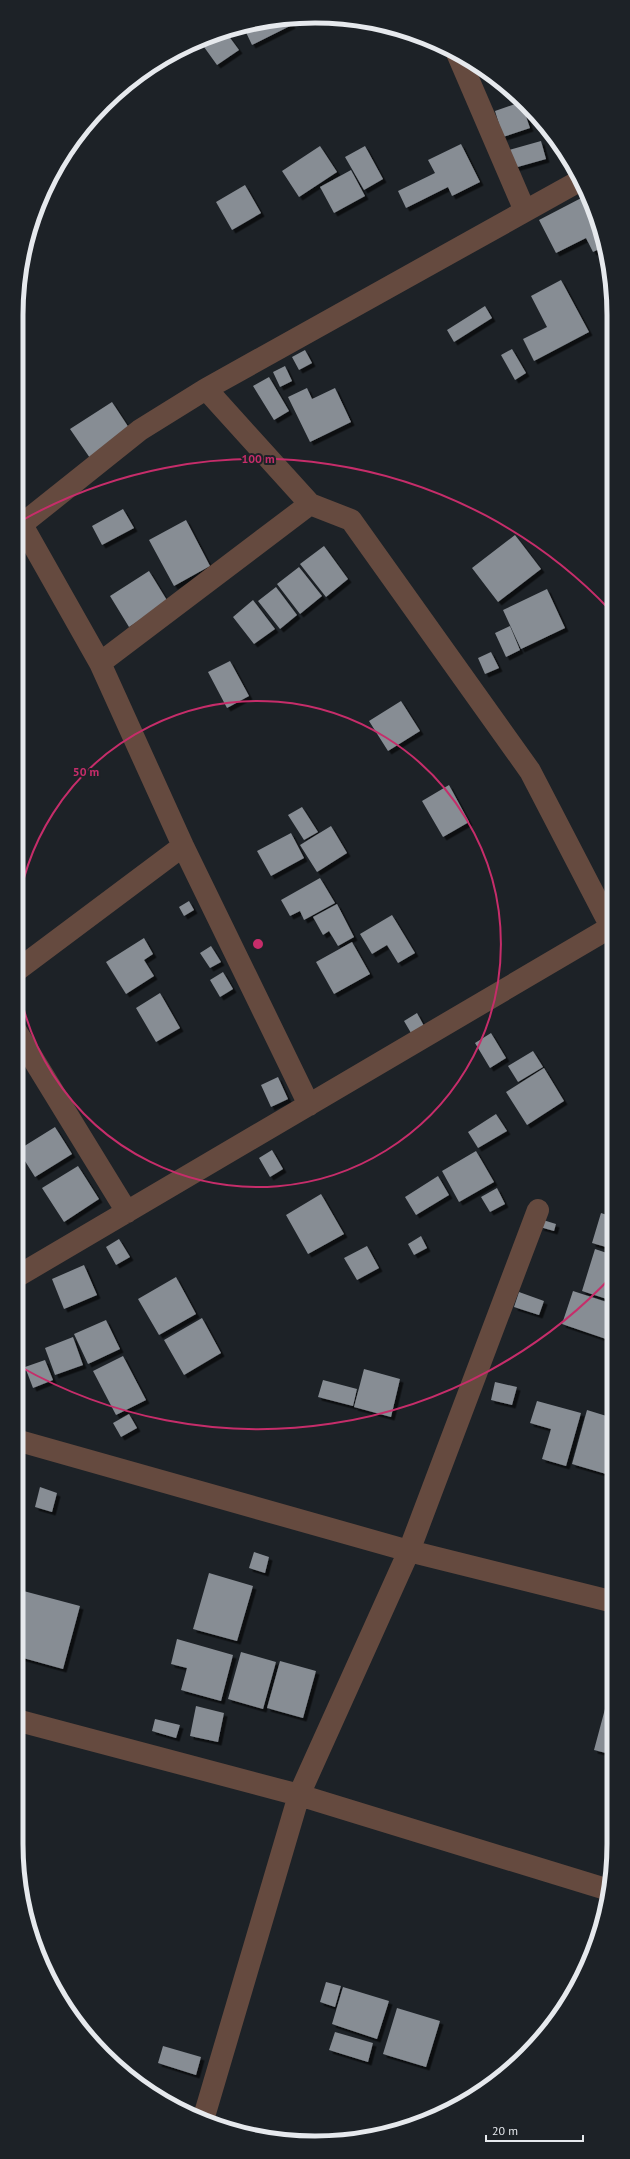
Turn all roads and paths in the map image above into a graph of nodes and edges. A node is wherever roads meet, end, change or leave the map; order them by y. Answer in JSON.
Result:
{"nodes":[{"id":1,"x":461,"y":62,"type":"edge"},
{"id":2,"x":575,"y":183,"type":"edge"},
{"id":3,"x":525,"y":211,"type":"junction"},
{"id":4,"x":206,"y":388,"type":"junction"},
{"id":5,"x":310,"y":504,"type":"junction"},
{"id":6,"x":23,"y":524,"type":"edge"},
{"id":7,"x":23,"y":534,"type":"edge"},
{"id":8,"x":100,"y":663,"type":"junction"},
{"id":9,"x":183,"y":846,"type":"junction"},
{"id":10,"x":607,"y":920,"type":"edge"},
{"id":11,"x":607,"y":930,"type":"edge"},
{"id":12,"x":23,"y":966,"type":"edge"},
{"id":13,"x":23,"y":1042,"type":"edge"},
{"id":14,"x":309,"y":1105,"type":"junction"},
{"id":15,"x":538,"y":1210,"type":"dead end"},
{"id":16,"x":127,"y":1212,"type":"junction"},
{"id":17,"x":23,"y":1273,"type":"edge"},
{"id":18,"x":23,"y":1442,"type":"edge"},
{"id":19,"x":409,"y":1550,"type":"junction"},
{"id":20,"x":607,"y":1600,"type":"edge"},
{"id":21,"x":23,"y":1722,"type":"edge"},
{"id":22,"x":299,"y":1795,"type":"junction"},
{"id":23,"x":604,"y":1888,"type":"edge"},
{"id":24,"x":205,"y":2115,"type":"edge"}],
"edges":[{"from":1,"to":3,"type":"street"},
{"from":2,"to":3,"type":"street"},
{"from":3,"to":4,"type":"street"},
{"from":4,"to":5,"type":"street"},
{"from":4,"to":6,"type":"street"},
{"from":5,"to":8,"type":"street"},
{"from":5,"to":10,"type":"street"},
{"from":7,"to":8,"type":"street"},
{"from":8,"to":9,"type":"street"},
{"from":9,"to":12,"type":"street"},
{"from":9,"to":14,"type":"street"},
{"from":11,"to":14,"type":"street"},
{"from":13,"to":16,"type":"street"},
{"from":14,"to":16,"type":"street"},
{"from":15,"to":19,"type":"street"},
{"from":16,"to":17,"type":"street"},
{"from":18,"to":19,"type":"street"},
{"from":19,"to":20,"type":"street"},
{"from":19,"to":22,"type":"street"},
{"from":21,"to":22,"type":"street"},
{"from":22,"to":23,"type":"street"},
{"from":22,"to":24,"type":"street"}]}
